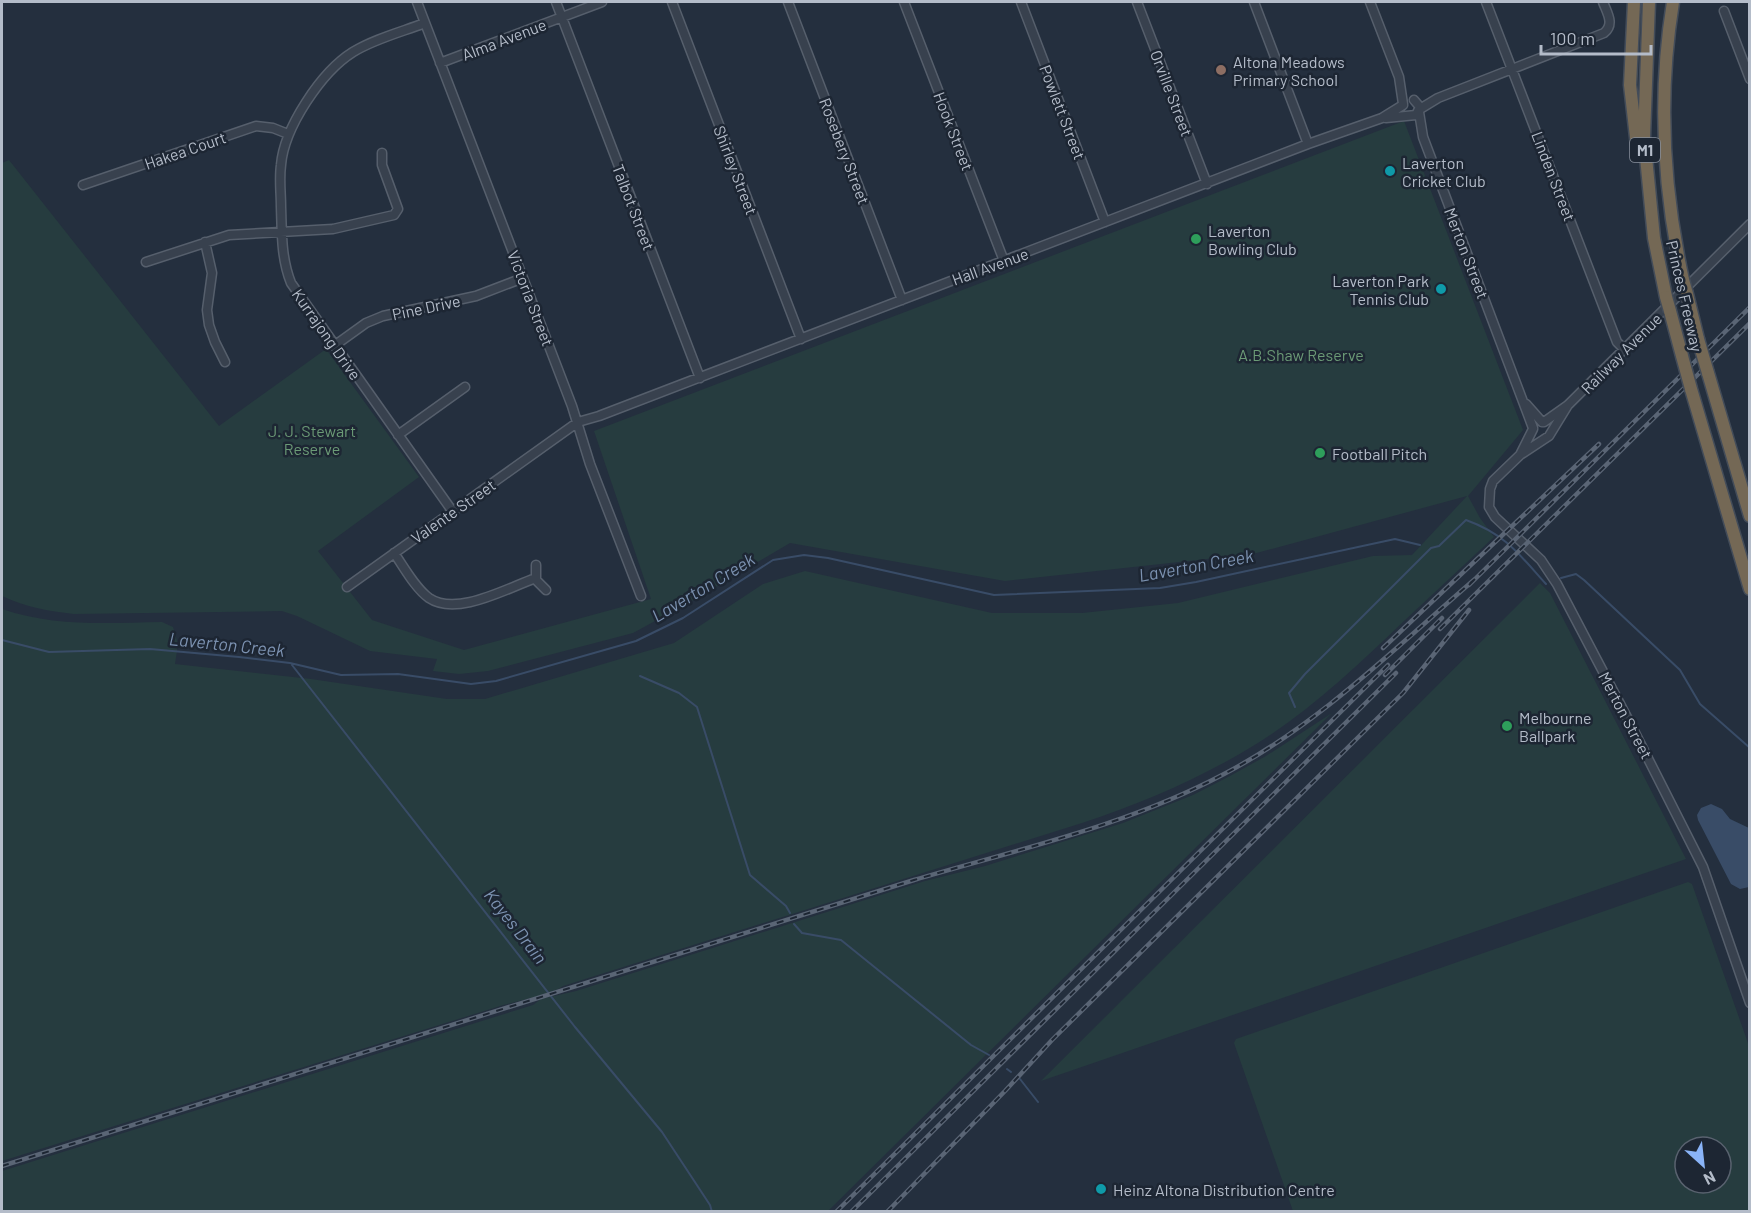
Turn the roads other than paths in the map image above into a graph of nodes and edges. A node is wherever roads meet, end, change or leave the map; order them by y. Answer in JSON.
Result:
{"nodes":[{"id":1,"x":417,"y":2,"type":"edge"},
{"id":2,"x":555,"y":2,"type":"edge"},
{"id":3,"x":602,"y":2,"type":"edge"},
{"id":4,"x":672,"y":2,"type":"edge"},
{"id":5,"x":788,"y":2,"type":"edge"},
{"id":6,"x":904,"y":2,"type":"edge"},
{"id":7,"x":1021,"y":2,"type":"edge"},
{"id":8,"x":1137,"y":2,"type":"edge"},
{"id":9,"x":1254,"y":2,"type":"edge"},
{"id":10,"x":1370,"y":2,"type":"edge"},
{"id":11,"x":1486,"y":2,"type":"edge"},
{"id":12,"x":1603,"y":2,"type":"edge"},
{"id":13,"x":1634,"y":2,"type":"edge"},
{"id":14,"x":1649,"y":2,"type":"edge"},
{"id":15,"x":1673,"y":2,"type":"edge"},
{"id":16,"x":1681,"y":2,"type":"edge"},
{"id":17,"x":1724,"y":11,"type":"dead end"},
{"id":18,"x":561,"y":17,"type":"junction"},
{"id":19,"x":425,"y":23,"type":"junction"},
{"id":20,"x":440,"y":63,"type":"junction"},
{"id":21,"x":1513,"y":69,"type":"junction"},
{"id":22,"x":1398,"y":76,"type":"junction"},
{"id":23,"x":1749,"y":79,"type":"edge"},
{"id":24,"x":1438,"y":98,"type":"junction"},
{"id":25,"x":1414,"y":100,"type":"junction"},
{"id":26,"x":1403,"y":105,"type":"junction"},
{"id":27,"x":1419,"y":111,"type":"junction"},
{"id":28,"x":1408,"y":116,"type":"junction"},
{"id":29,"x":1382,"y":118,"type":"junction"},
{"id":30,"x":288,"y":134,"type":"junction"},
{"id":31,"x":1423,"y":137,"type":"junction"},
{"id":32,"x":1308,"y":144,"type":"junction"},
{"id":33,"x":382,"y":153,"type":"dead end"},
{"id":34,"x":1207,"y":184,"type":"junction"},
{"id":35,"x":83,"y":185,"type":"dead end"},
{"id":36,"x":1650,"y":206,"type":"junction"},
{"id":37,"x":1671,"y":209,"type":"junction"},
{"id":38,"x":1105,"y":222,"type":"junction"},
{"id":39,"x":1749,"y":224,"type":"edge"},
{"id":40,"x":282,"y":232,"type":"junction"},
{"id":41,"x":205,"y":242,"type":"junction"},
{"id":42,"x":1004,"y":261,"type":"junction"},
{"id":43,"x":146,"y":262,"type":"dead end"},
{"id":44,"x":523,"y":278,"type":"junction"},
{"id":45,"x":902,"y":300,"type":"junction"},
{"id":46,"x":801,"y":339,"type":"junction"},
{"id":47,"x":334,"y":346,"type":"junction"},
{"id":48,"x":1624,"y":349,"type":"junction"},
{"id":49,"x":225,"y":362,"type":"dead end"},
{"id":50,"x":700,"y":378,"type":"junction"},
{"id":51,"x":465,"y":387,"type":"dead end"},
{"id":52,"x":1524,"y":401,"type":"junction"},
{"id":53,"x":1568,"y":405,"type":"junction"},
{"id":54,"x":1543,"y":422,"type":"junction"},
{"id":55,"x":579,"y":424,"type":"junction"},
{"id":56,"x":1533,"y":429,"type":"junction"},
{"id":57,"x":398,"y":435,"type":"junction"},
{"id":58,"x":1547,"y":436,"type":"junction"},
{"id":59,"x":1520,"y":455,"type":"junction"},
{"id":60,"x":453,"y":512,"type":"junction"},
{"id":61,"x":1749,"y":516,"type":"edge"},
{"id":62,"x":394,"y":553,"type":"junction"},
{"id":63,"x":536,"y":565,"type":"dead end"},
{"id":64,"x":536,"y":578,"type":"junction"},
{"id":65,"x":347,"y":587,"type":"dead end"},
{"id":66,"x":1749,"y":589,"type":"edge"},
{"id":67,"x":546,"y":590,"type":"dead end"},
{"id":68,"x":641,"y":596,"type":"dead end"},
{"id":69,"x":1749,"y":1003,"type":"edge"}],
"edges":[{"from":1,"to":19,"type":"street","name":"Victoria Street"},
{"from":2,"to":18,"type":"street","name":"Talbot Street"},
{"from":3,"to":18,"type":"street","name":"Alma Avenue"},
{"from":4,"to":46,"type":"street","name":"Shirley Street"},
{"from":5,"to":45,"type":"street","name":"Rosebery Street"},
{"from":6,"to":42,"type":"street","name":"Hook Street"},
{"from":7,"to":38,"type":"street","name":"Powlett Street"},
{"from":8,"to":34,"type":"street","name":"Orville Street"},
{"from":9,"to":32,"type":"street"},
{"from":10,"to":22,"type":"street"},
{"from":11,"to":21,"type":"street","name":"Linden Street"},
{"from":12,"to":21,"type":"street"},
{"from":13,"to":36,"type":"highway"},
{"from":14,"to":36,"type":"highway","name":"Princes Freeway","number":"M1"},
{"from":15,"to":37,"type":"highway","name":"Princes Freeway","number":"M1"},
{"from":16,"to":37,"type":"highway"},
{"from":17,"to":23,"type":"street"},
{"from":18,"to":20,"type":"street","name":"Alma Avenue"},
{"from":18,"to":50,"type":"street","name":"Talbot Street"},
{"from":19,"to":20,"type":"street","name":"Victoria Street"},
{"from":19,"to":30,"type":"street","name":"Kurrajong Drive"},
{"from":20,"to":44,"type":"street","name":"Victoria Street"},
{"from":21,"to":24,"type":"street"},
{"from":21,"to":48,"type":"street","name":"Linden Street"},
{"from":22,"to":25,"type":"street"},
{"from":22,"to":26,"type":"street"},
{"from":24,"to":25,"type":"street"},
{"from":24,"to":27,"type":"street"},
{"from":25,"to":26,"type":"street"},
{"from":25,"to":27,"type":"street"},
{"from":26,"to":28,"type":"street"},
{"from":26,"to":29,"type":"street","name":"Hall Avenue"},
{"from":27,"to":28,"type":"street"},
{"from":27,"to":31,"type":"street","name":"Merton Street"},
{"from":28,"to":29,"type":"street","name":"Hall Avenue"},
{"from":28,"to":31,"type":"street","name":"Merton Street"},
{"from":29,"to":32,"type":"street","name":"Hall Avenue"},
{"from":30,"to":35,"type":"street","name":"Hakea Court"},
{"from":30,"to":40,"type":"street","name":"Kurrajong Drive"},
{"from":31,"to":52,"type":"street","name":"Merton Street"},
{"from":32,"to":34,"type":"street","name":"Hall Avenue"},
{"from":33,"to":40,"type":"street"},
{"from":34,"to":38,"type":"street","name":"Hall Avenue"},
{"from":36,"to":66,"type":"highway","name":"Princes Freeway","number":"M1","bridge":true},
{"from":37,"to":61,"type":"highway","name":"Princes Freeway","number":"M1","bridge":true},
{"from":38,"to":42,"type":"street","name":"Hall Avenue"},
{"from":39,"to":48,"type":"street","name":"Railway Avenue"},
{"from":40,"to":41,"type":"street"},
{"from":40,"to":47,"type":"street","name":"Kurrajong Drive"},
{"from":41,"to":43,"type":"street"},
{"from":41,"to":49,"type":"street"},
{"from":42,"to":45,"type":"street","name":"Hall Avenue"},
{"from":44,"to":47,"type":"street","name":"Pine Drive"},
{"from":44,"to":55,"type":"street","name":"Victoria Street"},
{"from":45,"to":46,"type":"street","name":"Hall Avenue"},
{"from":46,"to":50,"type":"street","name":"Hall Avenue"},
{"from":47,"to":57,"type":"street","name":"Kurrajong Drive"},
{"from":48,"to":53,"type":"street","name":"Railway Avenue"},
{"from":50,"to":55,"type":"street","name":"Hall Avenue"},
{"from":51,"to":57,"type":"street"},
{"from":52,"to":54,"type":"street","name":"Merton Street"},
{"from":52,"to":56,"type":"street","name":"Merton Street"},
{"from":53,"to":54,"type":"street","name":"Railway Avenue"},
{"from":53,"to":58,"type":"street","name":"Railway Avenue"},
{"from":54,"to":56,"type":"street"},
{"from":54,"to":58,"type":"street"},
{"from":55,"to":60,"type":"street","name":"Valente Street"},
{"from":55,"to":68,"type":"street","name":"Victoria Street"},
{"from":56,"to":58,"type":"street"},
{"from":56,"to":59,"type":"street","name":"Merton Street"},
{"from":57,"to":60,"type":"street","name":"Kurrajong Drive"},
{"from":58,"to":59,"type":"street","name":"Merton Street"},
{"from":59,"to":69,"type":"street","name":"Merton Street"},
{"from":60,"to":62,"type":"street","name":"Valente Street"},
{"from":62,"to":64,"type":"street"},
{"from":62,"to":65,"type":"street","name":"Valente Street"},
{"from":63,"to":64,"type":"street"},
{"from":64,"to":67,"type":"street"}]}
